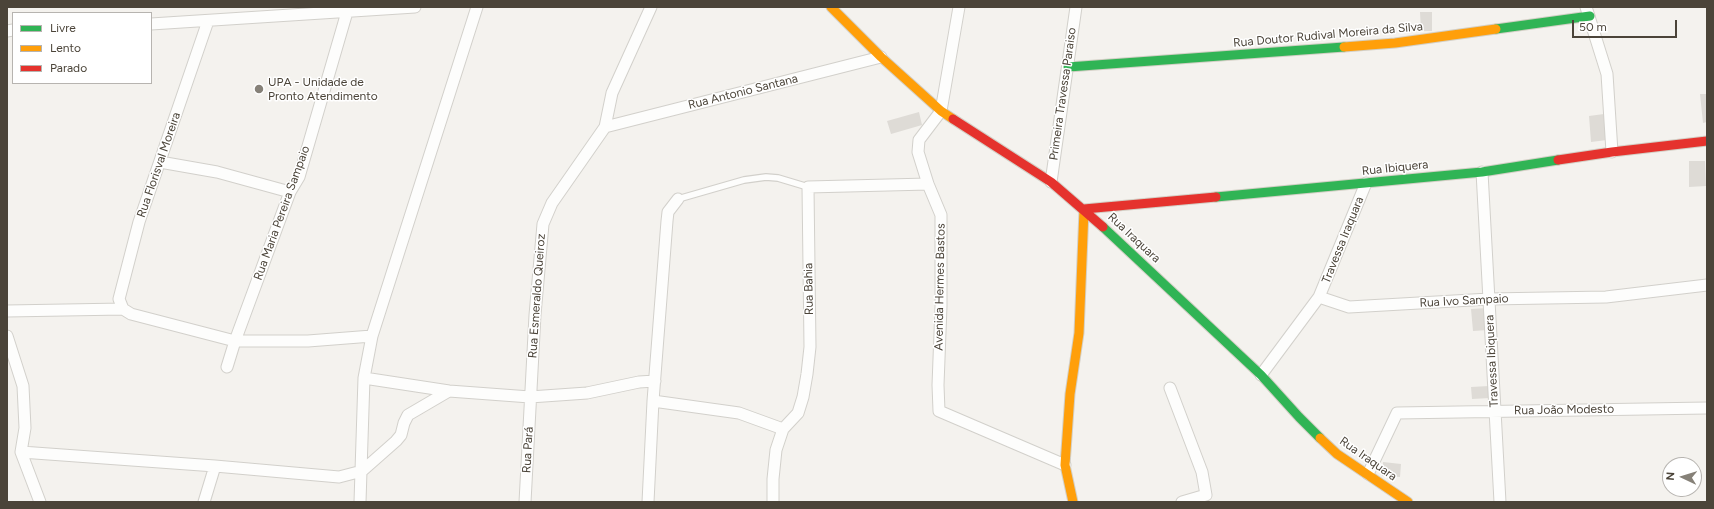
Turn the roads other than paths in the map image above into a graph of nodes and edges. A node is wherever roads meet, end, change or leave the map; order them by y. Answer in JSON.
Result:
{"nodes":[{"id":1,"x":414,"y":7,"type":"edge"},
{"id":2,"x":478,"y":7,"type":"edge"},
{"id":3,"x":651,"y":7,"type":"edge"},
{"id":4,"x":831,"y":7,"type":"edge"},
{"id":5,"x":959,"y":7,"type":"edge"},
{"id":6,"x":1076,"y":7,"type":"edge"},
{"id":7,"x":347,"y":12,"type":"junction"},
{"id":8,"x":1588,"y":12,"type":"edge"},
{"id":9,"x":208,"y":21,"type":"junction"},
{"id":10,"x":152,"y":24,"type":"edge"},
{"id":11,"x":881,"y":58,"type":"junction"},
{"id":12,"x":1068,"y":67,"type":"junction"},
{"id":13,"x":941,"y":110,"type":"junction"},
{"id":14,"x":605,"y":127,"type":"junction"},
{"id":15,"x":1707,"y":141,"type":"edge"},
{"id":16,"x":1612,"y":152,"type":"junction"},
{"id":17,"x":160,"y":162,"type":"junction"},
{"id":18,"x":1482,"y":172,"type":"junction"},
{"id":19,"x":1050,"y":182,"type":"junction"},
{"id":20,"x":1366,"y":183,"type":"junction"},
{"id":21,"x":928,"y":184,"type":"junction"},
{"id":22,"x":808,"y":187,"type":"junction"},
{"id":23,"x":290,"y":192,"type":"junction"},
{"id":24,"x":678,"y":199,"type":"joint"},
{"id":25,"x":1084,"y":209,"type":"junction"},
{"id":26,"x":1707,"y":285,"type":"edge"},
{"id":27,"x":1320,"y":297,"type":"junction"},
{"id":28,"x":1489,"y":299,"type":"junction"},
{"id":29,"x":123,"y":309,"type":"junction"},
{"id":30,"x":7,"y":311,"type":"edge"},
{"id":31,"x":7,"y":336,"type":"edge"},
{"id":32,"x":372,"y":336,"type":"junction"},
{"id":33,"x":235,"y":341,"type":"junction"},
{"id":34,"x":227,"y":367,"type":"dead end"},
{"id":35,"x":1261,"y":374,"type":"junction"},
{"id":36,"x":364,"y":378,"type":"junction"},
{"id":37,"x":655,"y":380,"type":"junction"},
{"id":38,"x":1170,"y":388,"type":"dead end"},
{"id":39,"x":449,"y":391,"type":"junction"},
{"id":40,"x":530,"y":397,"type":"junction"},
{"id":41,"x":653,"y":401,"type":"junction"},
{"id":42,"x":1707,"y":408,"type":"edge"},
{"id":43,"x":1495,"y":411,"type":"junction"},
{"id":44,"x":783,"y":429,"type":"junction"},
{"id":45,"x":21,"y":452,"type":"junction"},
{"id":46,"x":1065,"y":465,"type":"junction"},
{"id":47,"x":215,"y":466,"type":"junction"},
{"id":48,"x":362,"y":471,"type":"junction"},
{"id":49,"x":1368,"y":474,"type":"junction"},
{"id":50,"x":40,"y":502,"type":"edge"},
{"id":51,"x":204,"y":502,"type":"edge"},
{"id":52,"x":360,"y":502,"type":"edge"},
{"id":53,"x":525,"y":502,"type":"edge"},
{"id":54,"x":648,"y":502,"type":"edge"},
{"id":55,"x":773,"y":502,"type":"edge"},
{"id":56,"x":1073,"y":502,"type":"edge"},
{"id":57,"x":1182,"y":502,"type":"edge"},
{"id":58,"x":1408,"y":502,"type":"edge"},
{"id":59,"x":1500,"y":502,"type":"edge"}],
"edges":[{"from":1,"to":7,"type":"street"},
{"from":2,"to":32,"type":"street"},
{"from":3,"to":14,"type":"street","name":"Rua Esmeraldo Queiroz"},
{"from":4,"to":11,"type":"street","name":"Rua Iraquara"},
{"from":5,"to":13,"type":"street","name":"Avenida Hermes Bastos"},
{"from":6,"to":12,"type":"street","name":"Primeira Travessa Paraiso"},
{"from":7,"to":9,"type":"street"},
{"from":7,"to":23,"type":"street","name":"Rua Maria Pereira Sampaio"},
{"from":8,"to":12,"type":"street","name":"Rua Doutor Rudival Moreira da Silva"},
{"from":8,"to":16,"type":"street"},
{"from":9,"to":10,"type":"street"},
{"from":9,"to":17,"type":"street","name":"Rua Florisval Moreira"},
{"from":11,"to":13,"type":"street","name":"Rua Iraquara"},
{"from":11,"to":14,"type":"street","name":"Rua Antonio Santana"},
{"from":12,"to":19,"type":"street","name":"Primeira Travessa Paraiso"},
{"from":13,"to":19,"type":"street","name":"Rua Iraquara"},
{"from":13,"to":21,"type":"street","name":"Avenida Hermes Bastos"},
{"from":14,"to":40,"type":"street","name":"Rua Esmeraldo Queiroz"},
{"from":15,"to":16,"type":"street","name":"Rua Ibiquera"},
{"from":16,"to":18,"type":"street","name":"Rua Ibiquera"},
{"from":17,"to":23,"type":"street"},
{"from":17,"to":29,"type":"street","name":"Rua Florisval Moreira"},
{"from":18,"to":20,"type":"street","name":"Rua Ibiquera"},
{"from":18,"to":28,"type":"street","name":"Travessa Ibiquera"},
{"from":19,"to":25,"type":"street","name":"Rua Iraquara"},
{"from":20,"to":25,"type":"street","name":"Rua Ibiquera"},
{"from":20,"to":27,"type":"street","name":"Travessa Iraquara"},
{"from":21,"to":22,"type":"street"},
{"from":21,"to":46,"type":"street","name":"Avenida Hermes Bastos"},
{"from":22,"to":24,"type":"lane"},
{"from":22,"to":44,"type":"street","name":"Rua Bahia"},
{"from":23,"to":33,"type":"street","name":"Rua Maria Pereira Sampaio"},
{"from":24,"to":37,"type":"street"},
{"from":25,"to":35,"type":"street","name":"Rua Iraquara"},
{"from":25,"to":46,"type":"street"},
{"from":26,"to":28,"type":"street","name":"Rua Ivo Sampaio"},
{"from":27,"to":28,"type":"street","name":"Rua Ivo Sampaio"},
{"from":27,"to":35,"type":"street"},
{"from":28,"to":43,"type":"street","name":"Travessa Ibiquera"},
{"from":29,"to":30,"type":"street"},
{"from":29,"to":33,"type":"street"},
{"from":31,"to":45,"type":"street"},
{"from":32,"to":33,"type":"street"},
{"from":32,"to":36,"type":"street"},
{"from":33,"to":34,"type":"street","name":"Rua Maria Pereira Sampaio"},
{"from":35,"to":49,"type":"street","name":"Rua Iraquara"},
{"from":36,"to":39,"type":"street"},
{"from":36,"to":48,"type":"street"},
{"from":37,"to":40,"type":"street"},
{"from":37,"to":41,"type":"street"},
{"from":38,"to":57,"type":"street"},
{"from":39,"to":40,"type":"street"},
{"from":39,"to":48,"type":"street"},
{"from":40,"to":53,"type":"street","name":"Rua Pará"},
{"from":41,"to":44,"type":"street"},
{"from":41,"to":54,"type":"street"},
{"from":42,"to":43,"type":"street","name":"Rua João Modesto"},
{"from":43,"to":49,"type":"street","name":"Rua João Modesto"},
{"from":43,"to":59,"type":"street","name":"Travessa Ibiquera"},
{"from":44,"to":55,"type":"street","name":"Rua Bahia"},
{"from":45,"to":47,"type":"street"},
{"from":45,"to":50,"type":"street"},
{"from":46,"to":56,"type":"street"},
{"from":47,"to":48,"type":"street"},
{"from":47,"to":51,"type":"street"},
{"from":48,"to":52,"type":"street"},
{"from":49,"to":58,"type":"street","name":"Rua Iraquara"}]}
